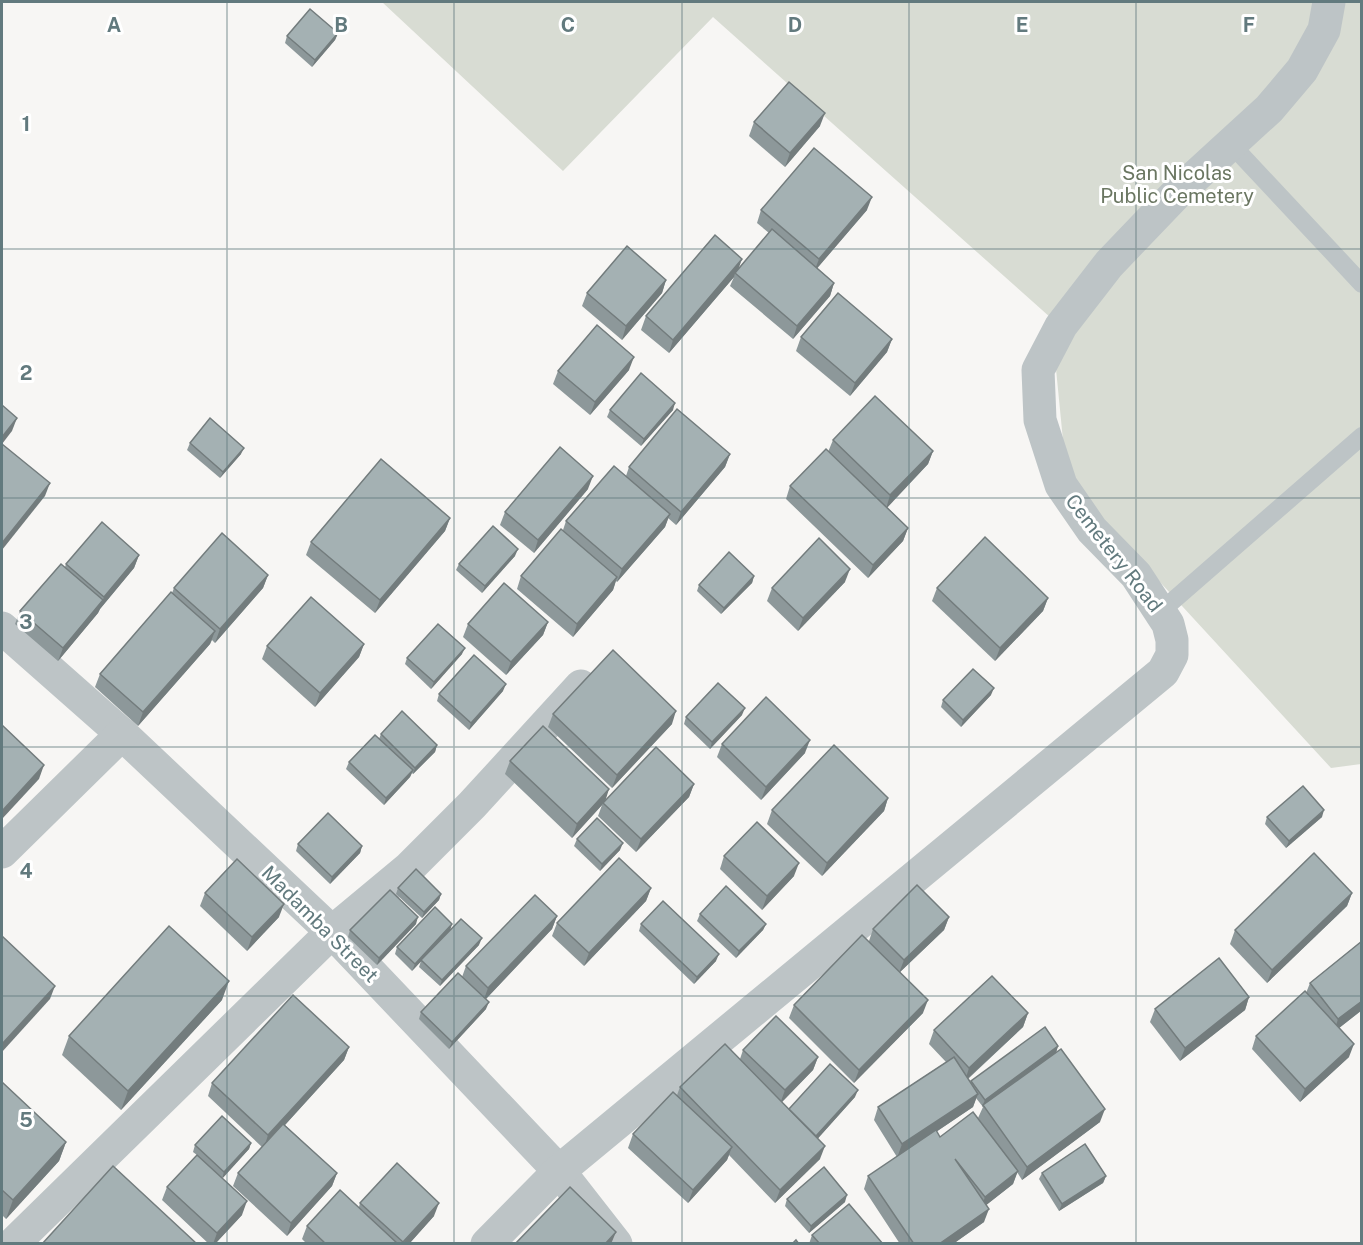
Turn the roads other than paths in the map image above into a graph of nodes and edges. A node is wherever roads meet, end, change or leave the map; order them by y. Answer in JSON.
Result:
{"nodes":[{"id":1,"x":1329,"y":2,"type":"edge"},
{"id":2,"x":1230,"y":143,"type":"junction"},
{"id":3,"x":1362,"y":284,"type":"edge"},
{"id":4,"x":1362,"y":436,"type":"edge"},
{"id":5,"x":1160,"y":612,"type":"junction"},
{"id":6,"x":2,"y":628,"type":"edge"},
{"id":7,"x":583,"y":684,"type":"edge"},
{"id":8,"x":122,"y":734,"type":"junction"},
{"id":9,"x":2,"y":852,"type":"edge"},
{"id":10,"x":332,"y":933,"type":"junction"},
{"id":11,"x":559,"y":1171,"type":"junction"},
{"id":12,"x":13,"y":1244,"type":"edge"},
{"id":13,"x":487,"y":1244,"type":"edge"},
{"id":14,"x":616,"y":1244,"type":"edge"}],
"edges":[{"from":1,"to":2,"type":"street","name":"Cemetery Road"},
{"from":2,"to":3,"type":"lane"},
{"from":2,"to":5,"type":"street","name":"Cemetery Road"},
{"from":4,"to":5,"type":"lane"},
{"from":5,"to":11,"type":"street","name":"Cemetery Road"},
{"from":6,"to":8,"type":"street","name":"Madamba Street"},
{"from":7,"to":10,"type":"street"},
{"from":8,"to":9,"type":"street"},
{"from":8,"to":10,"type":"street","name":"Madamba Street"},
{"from":10,"to":11,"type":"street","name":"Madamba Street"},
{"from":10,"to":12,"type":"street"},
{"from":11,"to":13,"type":"street"},
{"from":11,"to":14,"type":"street","name":"Madamba Street"}]}
